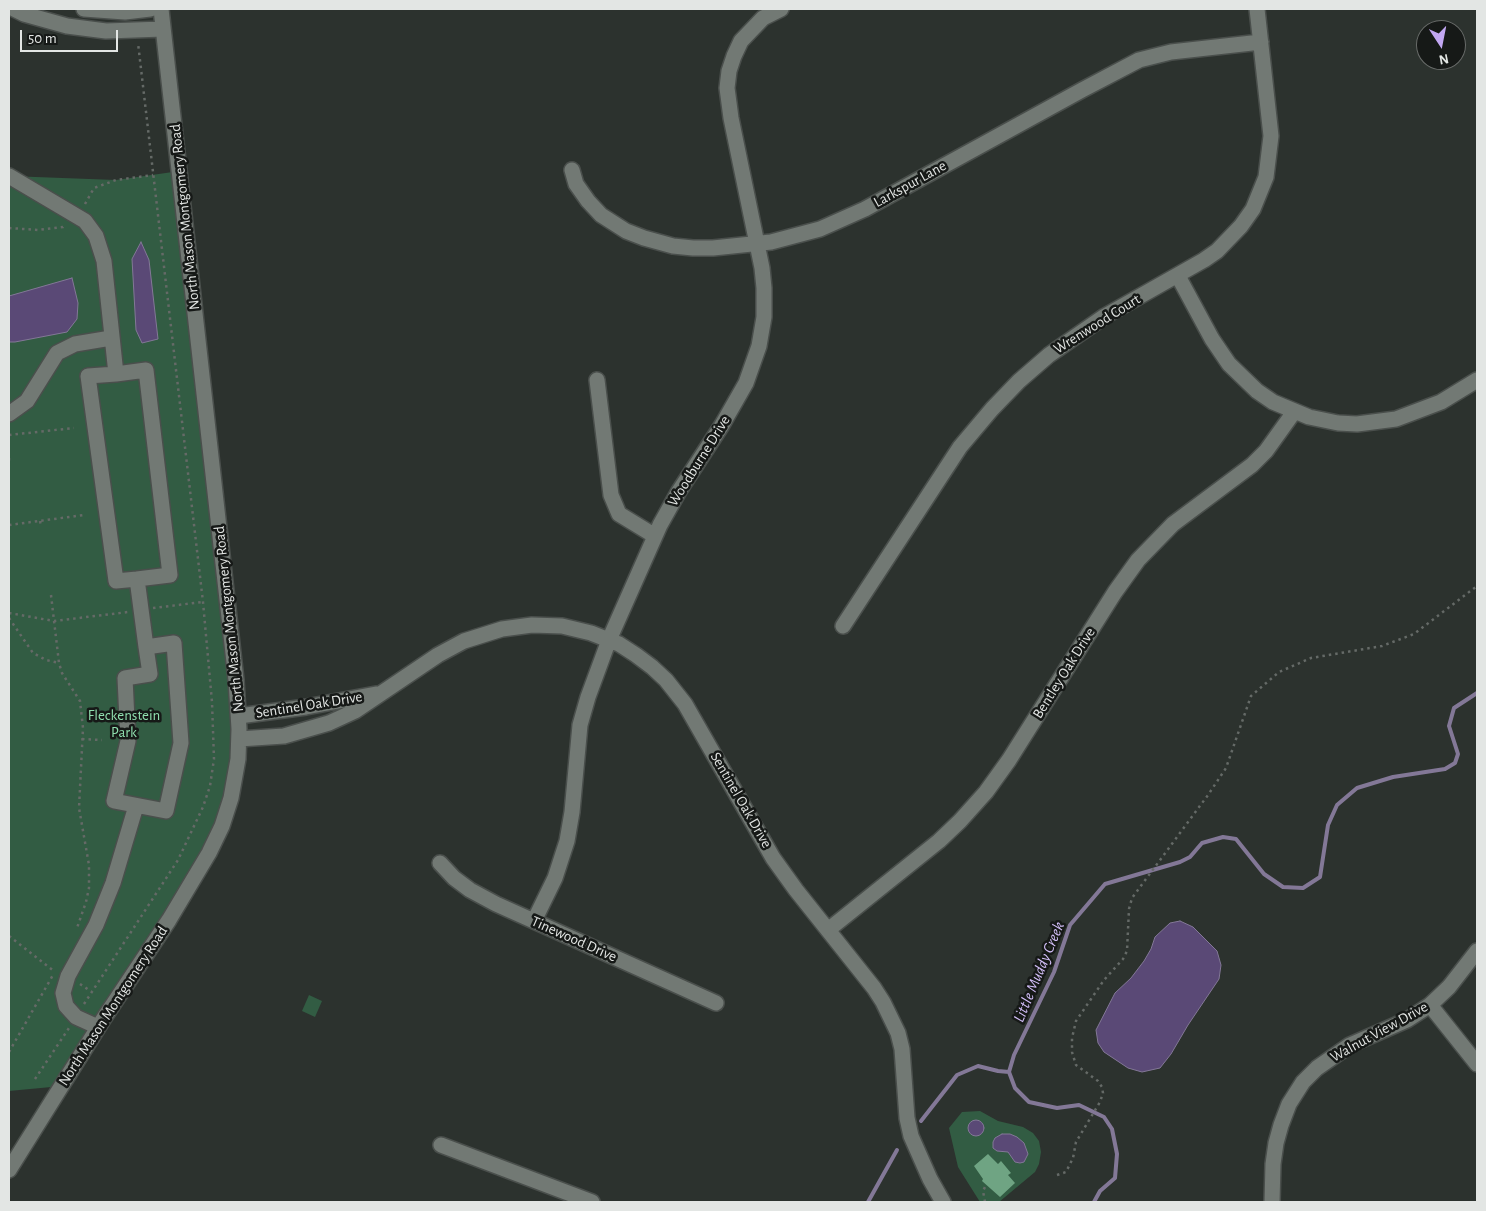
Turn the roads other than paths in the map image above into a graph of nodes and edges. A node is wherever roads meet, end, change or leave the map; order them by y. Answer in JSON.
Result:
{"nodes":[{"id":1,"x":14,"y":9,"type":"edge"},
{"id":2,"x":84,"y":9,"type":"edge"},
{"id":3,"x":150,"y":9,"type":"edge"},
{"id":4,"x":161,"y":9,"type":"edge"},
{"id":5,"x":781,"y":9,"type":"edge"},
{"id":6,"x":1257,"y":9,"type":"edge"},
{"id":7,"x":163,"y":29,"type":"junction"},
{"id":8,"x":1261,"y":42,"type":"junction"},
{"id":9,"x":572,"y":170,"type":"dead end"},
{"id":10,"x":9,"y":176,"type":"edge"},
{"id":11,"x":758,"y":244,"type":"junction"},
{"id":12,"x":1178,"y":276,"type":"junction"},
{"id":13,"x":111,"y":338,"type":"junction"},
{"id":14,"x":116,"y":374,"type":"junction"},
{"id":15,"x":597,"y":380,"type":"dead end"},
{"id":16,"x":1477,"y":380,"type":"edge"},
{"id":17,"x":1294,"y":412,"type":"junction"},
{"id":18,"x":9,"y":414,"type":"edge"},
{"id":19,"x":655,"y":536,"type":"junction"},
{"id":20,"x":137,"y":579,"type":"junction"},
{"id":21,"x":843,"y":626,"type":"dead end"},
{"id":22,"x":609,"y":640,"type":"junction"},
{"id":23,"x":146,"y":647,"type":"junction"},
{"id":24,"x":380,"y":693,"type":"junction"},
{"id":25,"x":238,"y":716,"type":"junction"},
{"id":26,"x":239,"y":739,"type":"junction"},
{"id":27,"x":136,"y":806,"type":"junction"},
{"id":28,"x":440,"y":863,"type":"dead end"},
{"id":29,"x":534,"y":921,"type":"junction"},
{"id":30,"x":828,"y":930,"type":"junction"},
{"id":31,"x":1477,"y":951,"type":"edge"},
{"id":32,"x":716,"y":1003,"type":"dead end"},
{"id":33,"x":1430,"y":1005,"type":"junction"},
{"id":34,"x":98,"y":1027,"type":"junction"},
{"id":35,"x":1477,"y":1064,"type":"edge"},
{"id":36,"x":441,"y":1145,"type":"dead end"},
{"id":37,"x":9,"y":1170,"type":"edge"},
{"id":38,"x":592,"y":1202,"type":"edge"},
{"id":39,"x":943,"y":1202,"type":"edge"},
{"id":40,"x":1272,"y":1202,"type":"edge"}],
"edges":[{"from":1,"to":7,"type":"street"},
{"from":2,"to":3,"type":"street"},
{"from":4,"to":7,"type":"street","name":"North Mason Montgomery Road"},
{"from":5,"to":11,"type":"street","name":"Woodburne Drive"},
{"from":6,"to":8,"type":"street","name":"Wrenwood Court"},
{"from":7,"to":25,"type":"street","name":"North Mason Montgomery Road"},
{"from":8,"to":11,"type":"street","name":"Larkspur Lane"},
{"from":8,"to":12,"type":"street","name":"Wrenwood Court"},
{"from":9,"to":11,"type":"street","name":"Larkspur Lane"},
{"from":10,"to":13,"type":"street"},
{"from":11,"to":19,"type":"street","name":"Woodburne Drive"},
{"from":12,"to":17,"type":"street"},
{"from":12,"to":21,"type":"street","name":"Wrenwood Court"},
{"from":13,"to":14,"type":"street"},
{"from":13,"to":18,"type":"street"},
{"from":14,"to":20,"type":"street"},
{"from":14,"to":20,"type":"street"},
{"from":15,"to":19,"type":"street"},
{"from":16,"to":17,"type":"street"},
{"from":17,"to":30,"type":"street","name":"Bentley Oak Drive"},
{"from":19,"to":22,"type":"street","name":"Woodburne Drive"},
{"from":20,"to":23,"type":"street"},
{"from":22,"to":24,"type":"street","name":"Sentinel Oak Drive"},
{"from":22,"to":29,"type":"street","name":"Woodburne Drive"},
{"from":22,"to":30,"type":"street","name":"Sentinel Oak Drive"},
{"from":23,"to":27,"type":"street"},
{"from":23,"to":27,"type":"street"},
{"from":24,"to":25,"type":"street","name":"Sentinel Oak Drive"},
{"from":24,"to":26,"type":"street","name":"Sentinel Oak Drive"},
{"from":25,"to":26,"type":"street","name":"North Mason Montgomery Road"},
{"from":26,"to":34,"type":"street","name":"North Mason Montgomery Road"},
{"from":27,"to":34,"type":"street"},
{"from":28,"to":29,"type":"street","name":"Tinewood Drive"},
{"from":29,"to":32,"type":"street","name":"Tinewood Drive"},
{"from":30,"to":39,"type":"street","name":"Sentinel Oak Drive"},
{"from":31,"to":33,"type":"street","name":"Walnut View Drive"},
{"from":33,"to":35,"type":"street"},
{"from":33,"to":40,"type":"street","name":"Walnut View Drive"},
{"from":34,"to":37,"type":"street","name":"North Mason Montgomery Road"},
{"from":36,"to":38,"type":"street"}]}
